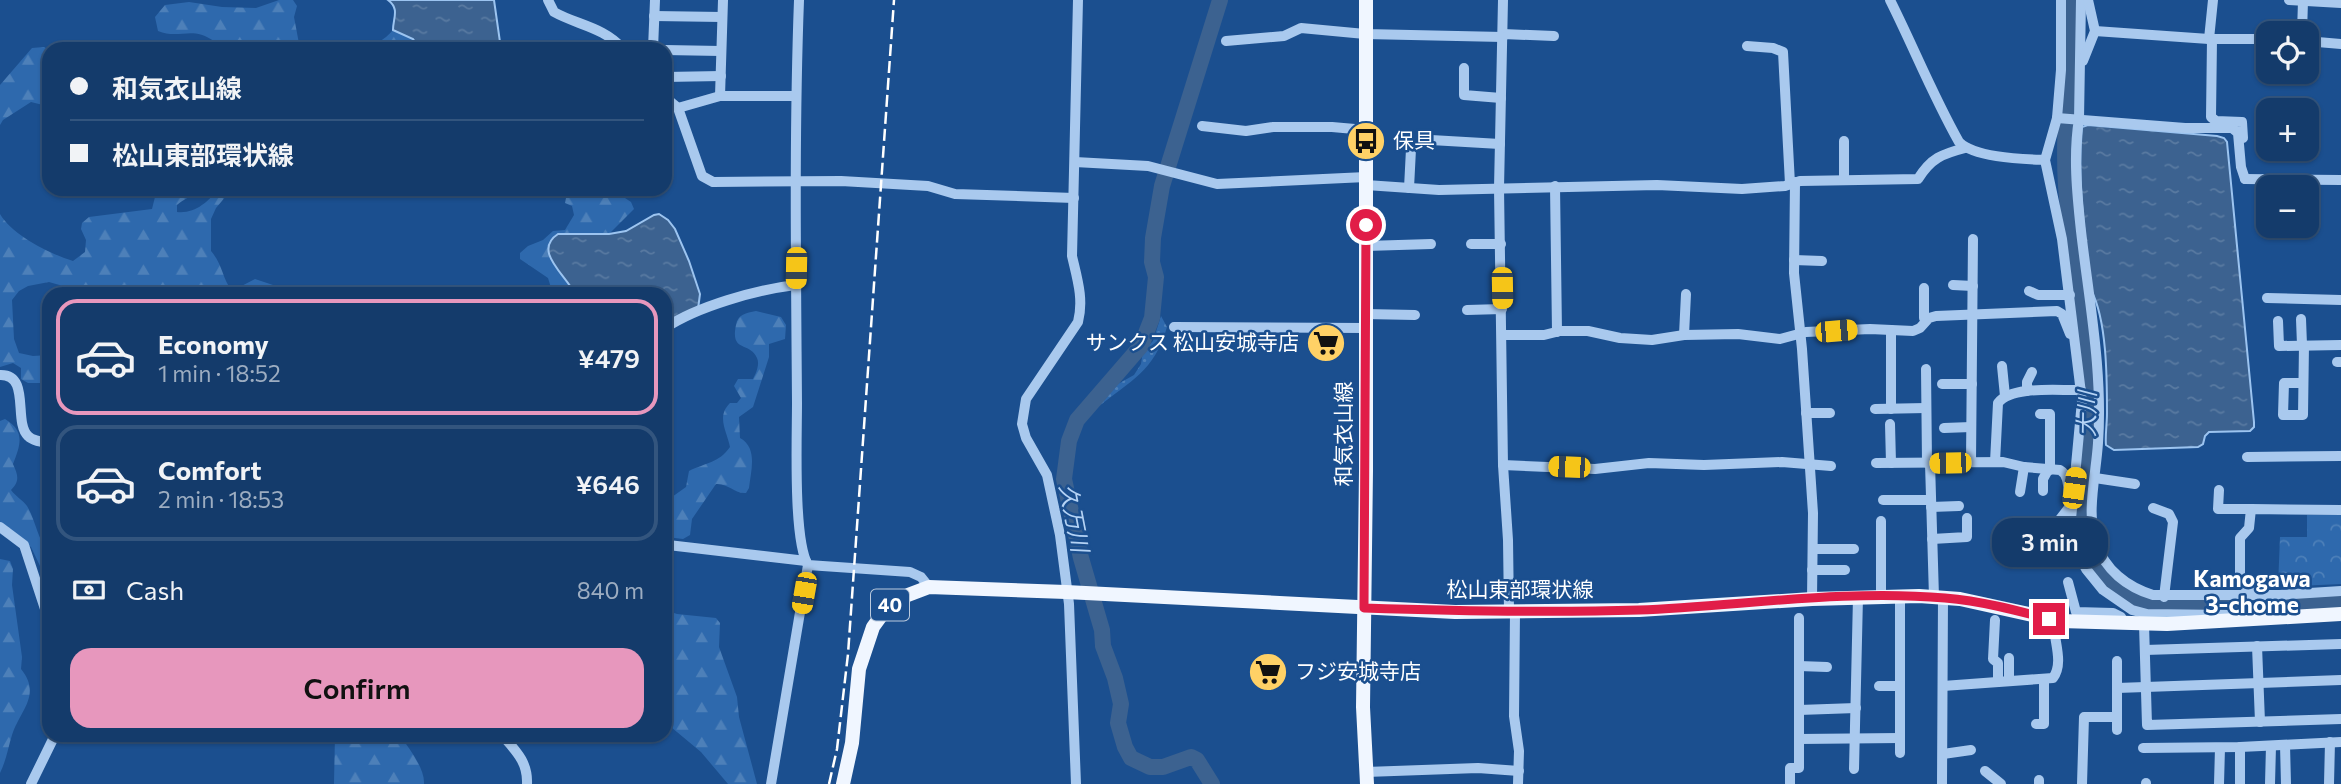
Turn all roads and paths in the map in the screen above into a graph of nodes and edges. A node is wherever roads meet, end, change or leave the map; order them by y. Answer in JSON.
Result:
{"nodes":[{"id":1,"x":548,"y":0,"type":"edge"},
{"id":2,"x":655,"y":0,"type":"edge"},
{"id":3,"x":723,"y":0,"type":"edge"},
{"id":4,"x":800,"y":0,"type":"edge"},
{"id":5,"x":1078,"y":0,"type":"edge"},
{"id":6,"x":1366,"y":0,"type":"edge"},
{"id":7,"x":1503,"y":0,"type":"edge"},
{"id":8,"x":1891,"y":0,"type":"edge"},
{"id":9,"x":2061,"y":0,"type":"edge"},
{"id":10,"x":2081,"y":0,"type":"edge"},
{"id":11,"x":2088,"y":0,"type":"edge"},
{"id":12,"x":2213,"y":0,"type":"edge"},
{"id":13,"x":2290,"y":0,"type":"edge"},
{"id":14,"x":2303,"y":1,"type":"edge"},
{"id":15,"x":2341,"y":3,"type":"edge"},
{"id":16,"x":654,"y":16,"type":"junction"},
{"id":17,"x":722,"y":17,"type":"junction"},
{"id":18,"x":2302,"y":21,"type":"edge"},
{"id":19,"x":2095,"y":31,"type":"junction"},
{"id":20,"x":1366,"y":34,"type":"junction"},
{"id":21,"x":1503,"y":35,"type":"junction"},
{"id":22,"x":1554,"y":36,"type":"dead end"},
{"id":23,"x":2211,"y":39,"type":"junction"},
{"id":24,"x":2256,"y":39,"type":"edge"},
{"id":25,"x":1226,"y":41,"type":"dead end"},
{"id":26,"x":616,"y":42,"type":"edge"},
{"id":27,"x":653,"y":42,"type":"edge"},
{"id":28,"x":2319,"y":42,"type":"edge"},
{"id":29,"x":2341,"y":44,"type":"edge"},
{"id":30,"x":1747,"y":46,"type":"dead end"},
{"id":31,"x":672,"y":50,"type":"edge"},
{"id":32,"x":721,"y":51,"type":"junction"},
{"id":33,"x":1464,"y":68,"type":"dead end"},
{"id":34,"x":2080,"y":68,"type":"junction"},
{"id":35,"x":721,"y":76,"type":"junction"},
{"id":36,"x":672,"y":77,"type":"edge"},
{"id":37,"x":720,"y":96,"type":"junction"},
{"id":38,"x":795,"y":96,"type":"junction"},
{"id":39,"x":1501,"y":98,"type":"junction"},
{"id":40,"x":672,"y":103,"type":"edge"},
{"id":41,"x":678,"y":108,"type":"junction"},
{"id":42,"x":2059,"y":118,"type":"junction"},
{"id":43,"x":2077,"y":119,"type":"junction"},
{"id":44,"x":1202,"y":126,"type":"dead end"},
{"id":45,"x":1366,"y":130,"type":"junction"},
{"id":46,"x":1431,"y":140,"type":"dead end"},
{"id":47,"x":1844,"y":141,"type":"dead end"},
{"id":48,"x":1500,"y":144,"type":"junction"},
{"id":49,"x":1965,"y":148,"type":"junction"},
{"id":50,"x":1411,"y":149,"type":"dead end"},
{"id":51,"x":2045,"y":160,"type":"junction"},
{"id":52,"x":1075,"y":162,"type":"junction"},
{"id":53,"x":2245,"y":179,"type":"junction"},
{"id":54,"x":2256,"y":179,"type":"edge"},
{"id":55,"x":1844,"y":180,"type":"junction"},
{"id":56,"x":2319,"y":180,"type":"edge"},
{"id":57,"x":2341,"y":180,"type":"edge"},
{"id":58,"x":794,"y":181,"type":"junction"},
{"id":59,"x":1366,"y":181,"type":"junction"},
{"id":60,"x":1793,"y":183,"type":"junction"},
{"id":61,"x":1555,"y":186,"type":"junction"},
{"id":62,"x":1409,"y":188,"type":"junction"},
{"id":63,"x":1499,"y":188,"type":"junction"},
{"id":64,"x":1074,"y":198,"type":"junction"},
{"id":65,"x":1973,"y":239,"type":"dead end"},
{"id":66,"x":1431,"y":244,"type":"dead end"},
{"id":67,"x":1471,"y":244,"type":"dead end"},
{"id":68,"x":1501,"y":244,"type":"junction"},
{"id":69,"x":1366,"y":246,"type":"junction"},
{"id":70,"x":1794,"y":260,"type":"junction"},
{"id":71,"x":1822,"y":261,"type":"dead end"},
{"id":72,"x":795,"y":285,"type":"junction"},
{"id":73,"x":1954,"y":285,"type":"dead end"},
{"id":74,"x":1973,"y":285,"type":"junction"},
{"id":75,"x":1924,"y":288,"type":"dead end"},
{"id":76,"x":2029,"y":291,"type":"dead end"},
{"id":77,"x":1686,"y":294,"type":"dead end"},
{"id":78,"x":2070,"y":295,"type":"junction"},
{"id":79,"x":2267,"y":298,"type":"dead end"},
{"id":80,"x":2341,"y":300,"type":"edge"},
{"id":81,"x":1502,"y":309,"type":"junction"},
{"id":82,"x":1467,"y":310,"type":"dead end"},
{"id":83,"x":1415,"y":315,"type":"dead end"},
{"id":84,"x":1972,"y":315,"type":"junction"},
{"id":85,"x":2301,"y":319,"type":"dead end"},
{"id":86,"x":1926,"y":320,"type":"junction"},
{"id":87,"x":1365,"y":321,"type":"junction"},
{"id":88,"x":2278,"y":321,"type":"dead end"},
{"id":89,"x":672,"y":324,"type":"edge"},
{"id":90,"x":1174,"y":327,"type":"dead end"},
{"id":91,"x":1891,"y":330,"type":"junction"},
{"id":92,"x":1556,"y":332,"type":"junction"},
{"id":93,"x":1684,"y":334,"type":"junction"},
{"id":94,"x":1800,"y":334,"type":"junction"},
{"id":95,"x":1503,"y":335,"type":"junction"},
{"id":96,"x":2076,"y":345,"type":"junction"},
{"id":97,"x":2303,"y":345,"type":"junction"},
{"id":98,"x":2341,"y":345,"type":"edge"},
{"id":99,"x":2002,"y":366,"type":"dead end"},
{"id":100,"x":1926,"y":369,"type":"dead end"},
{"id":101,"x":2032,"y":372,"type":"dead end"},
{"id":102,"x":0,"y":375,"type":"edge"},
{"id":103,"x":2303,"y":383,"type":"dead end"},
{"id":104,"x":1942,"y":384,"type":"dead end"},
{"id":105,"x":1972,"y":384,"type":"junction"},
{"id":106,"x":2081,"y":390,"type":"junction"},
{"id":107,"x":2027,"y":391,"type":"junction"},
{"id":108,"x":2005,"y":396,"type":"junction"},
{"id":109,"x":1926,"y":408,"type":"junction"},
{"id":110,"x":1875,"y":409,"type":"dead end"},
{"id":111,"x":1891,"y":409,"type":"junction"},
{"id":112,"x":1806,"y":413,"type":"junction"},
{"id":113,"x":1830,"y":413,"type":"dead end"},
{"id":114,"x":2040,"y":414,"type":"dead end"},
{"id":115,"x":1890,"y":424,"type":"dead end"},
{"id":116,"x":1971,"y":427,"type":"junction"},
{"id":117,"x":1944,"y":428,"type":"dead end"},
{"id":118,"x":42,"y":442,"type":"edge"},
{"id":119,"x":2341,"y":456,"type":"edge"},
{"id":120,"x":2247,"y":457,"type":"dead end"},
{"id":121,"x":1970,"y":462,"type":"junction"},
{"id":122,"x":1999,"y":462,"type":"junction"},
{"id":123,"x":1876,"y":463,"type":"dead end"},
{"id":124,"x":1891,"y":463,"type":"junction"},
{"id":125,"x":1929,"y":463,"type":"junction"},
{"id":126,"x":1503,"y":465,"type":"junction"},
{"id":127,"x":1810,"y":466,"type":"junction"},
{"id":128,"x":1831,"y":466,"type":"dead end"},
{"id":129,"x":2024,"y":467,"type":"junction"},
{"id":130,"x":2049,"y":470,"type":"junction"},
{"id":131,"x":2000,"y":476,"type":"dead end"},
{"id":132,"x":2095,"y":478,"type":"junction"},
{"id":133,"x":2135,"y":484,"type":"dead end"},
{"id":134,"x":2219,"y":490,"type":"dead end"},
{"id":135,"x":2043,"y":491,"type":"dead end"},
{"id":136,"x":2020,"y":492,"type":"dead end"},
{"id":137,"x":1883,"y":499,"type":"dead end"},
{"id":138,"x":1931,"y":504,"type":"junction"},
{"id":139,"x":2071,"y":505,"type":"junction"},
{"id":140,"x":1959,"y":506,"type":"dead end"},
{"id":141,"x":2153,"y":508,"type":"dead end"},
{"id":142,"x":2251,"y":509,"type":"junction"},
{"id":143,"x":2341,"y":510,"type":"edge"},
{"id":144,"x":1967,"y":517,"type":"dead end"},
{"id":145,"x":1881,"y":521,"type":"dead end"},
{"id":146,"x":0,"y":527,"type":"edge"},
{"id":147,"x":2039,"y":528,"type":"dead end"},
{"id":148,"x":1932,"y":539,"type":"junction"},
{"id":149,"x":672,"y":546,"type":"edge"},
{"id":150,"x":1812,"y":548,"type":"junction"},
{"id":151,"x":1854,"y":549,"type":"dead end"},
{"id":152,"x":807,"y":563,"type":"junction"},
{"id":153,"x":1812,"y":570,"type":"junction"},
{"id":154,"x":1845,"y":570,"type":"dead end"},
{"id":155,"x":2068,"y":582,"type":"dead end"},
{"id":156,"x":929,"y":587,"type":"junction"},
{"id":157,"x":2341,"y":591,"type":"edge"},
{"id":158,"x":1070,"y":592,"type":"junction"},
{"id":159,"x":2297,"y":594,"type":"junction"},
{"id":160,"x":1858,"y":597,"type":"junction"},
{"id":161,"x":1881,"y":597,"type":"junction"},
{"id":162,"x":1900,"y":597,"type":"junction"},
{"id":163,"x":1938,"y":597,"type":"junction"},
{"id":164,"x":2164,"y":597,"type":"junction"},
{"id":165,"x":1812,"y":599,"type":"junction"},
{"id":166,"x":42,"y":600,"type":"edge"},
{"id":167,"x":1364,"y":608,"type":"junction"},
{"id":168,"x":1512,"y":612,"type":"junction"},
{"id":169,"x":2341,"y":614,"type":"edge"},
{"id":170,"x":1800,"y":618,"type":"dead end"},
{"id":171,"x":1995,"y":620,"type":"dead end"},
{"id":172,"x":2054,"y":620,"type":"junction"},
{"id":173,"x":2240,"y":620,"type":"junction"},
{"id":174,"x":2124,"y":623,"type":"junction"},
{"id":175,"x":2144,"y":624,"type":"junction"},
{"id":176,"x":2341,"y":644,"type":"edge"},
{"id":177,"x":2257,"y":646,"type":"junction"},
{"id":178,"x":2145,"y":650,"type":"junction"},
{"id":179,"x":2009,"y":658,"type":"dead end"},
{"id":180,"x":2117,"y":661,"type":"dead end"},
{"id":181,"x":1800,"y":666,"type":"junction"},
{"id":182,"x":1827,"y":667,"type":"dead end"},
{"id":183,"x":2044,"y":679,"type":"junction"},
{"id":184,"x":2004,"y":680,"type":"junction"},
{"id":185,"x":2341,"y":680,"type":"edge"},
{"id":186,"x":2259,"y":683,"type":"junction"},
{"id":187,"x":1879,"y":686,"type":"dead end"},
{"id":188,"x":1900,"y":686,"type":"junction"},
{"id":189,"x":1943,"y":686,"type":"junction"},
{"id":190,"x":2117,"y":688,"type":"junction"},
{"id":191,"x":2146,"y":688,"type":"junction"},
{"id":192,"x":1856,"y":708,"type":"junction"},
{"id":193,"x":1800,"y":710,"type":"junction"},
{"id":194,"x":2117,"y":717,"type":"junction"},
{"id":195,"x":2341,"y":719,"type":"edge"},
{"id":196,"x":2260,"y":722,"type":"junction"},
{"id":197,"x":2036,"y":724,"type":"dead end"},
{"id":198,"x":2117,"y":730,"type":"dead end"},
{"id":199,"x":1855,"y":738,"type":"junction"},
{"id":200,"x":1900,"y":738,"type":"junction"},
{"id":201,"x":1800,"y":739,"type":"junction"},
{"id":202,"x":52,"y":742,"type":"edge"},
{"id":203,"x":508,"y":742,"type":"edge"},
{"id":204,"x":2336,"y":742,"type":"edge"},
{"id":205,"x":2285,"y":745,"type":"junction"},
{"id":206,"x":2271,"y":746,"type":"junction"},
{"id":207,"x":2240,"y":747,"type":"junction"},
{"id":208,"x":2143,"y":748,"type":"dead end"},
{"id":209,"x":2220,"y":748,"type":"junction"},
{"id":210,"x":1971,"y":750,"type":"dead end"},
{"id":211,"x":1900,"y":753,"type":"dead end"},
{"id":212,"x":1942,"y":754,"type":"junction"},
{"id":213,"x":1854,"y":769,"type":"dead end"},
{"id":214,"x":1519,"y":771,"type":"junction"},
{"id":215,"x":1985,"y":771,"type":"dead end"},
{"id":216,"x":1367,"y":778,"type":"edge"},
{"id":217,"x":31,"y":784,"type":"edge"},
{"id":218,"x":527,"y":784,"type":"edge"},
{"id":219,"x":771,"y":784,"type":"edge"},
{"id":220,"x":843,"y":784,"type":"edge"},
{"id":221,"x":1076,"y":784,"type":"edge"},
{"id":222,"x":1518,"y":784,"type":"edge"},
{"id":223,"x":1790,"y":784,"type":"edge"},
{"id":224,"x":1942,"y":784,"type":"edge"},
{"id":225,"x":2001,"y":784,"type":"edge"},
{"id":226,"x":2082,"y":784,"type":"edge"},
{"id":227,"x":2219,"y":784,"type":"edge"},
{"id":228,"x":2241,"y":784,"type":"edge"},
{"id":229,"x":2270,"y":784,"type":"edge"},
{"id":230,"x":2286,"y":784,"type":"edge"},
{"id":231,"x":2329,"y":784,"type":"edge"}],
"edges":[{"from":1,"to":26,"type":"street"},
{"from":2,"to":16,"type":"street"},
{"from":3,"to":17,"type":"street"},
{"from":4,"to":38,"type":"street"},
{"from":5,"to":52,"type":"street"},
{"from":6,"to":20,"type":"main road","name":"和気衣山線"},
{"from":7,"to":21,"type":"street"},
{"from":8,"to":49,"type":"street"},
{"from":9,"to":42,"type":"street"},
{"from":10,"to":34,"type":"street"},
{"from":11,"to":19,"type":"street"},
{"from":12,"to":23,"type":"street"},
{"from":13,"to":14,"type":"street"},
{"from":14,"to":15,"type":"street"},
{"from":14,"to":18,"type":"street"},
{"from":16,"to":17,"type":"street"},
{"from":16,"to":27,"type":"street"},
{"from":17,"to":32,"type":"street"},
{"from":19,"to":23,"type":"street"},
{"from":19,"to":34,"type":"street"},
{"from":20,"to":21,"type":"street"},
{"from":20,"to":25,"type":"street"},
{"from":20,"to":45,"type":"main road","name":"和気衣山線"},
{"from":21,"to":22,"type":"street"},
{"from":21,"to":39,"type":"street"},
{"from":23,"to":24,"type":"street"},
{"from":23,"to":53,"type":"street"},
{"from":28,"to":29,"type":"street"},
{"from":30,"to":60,"type":"street"},
{"from":31,"to":32,"type":"street"},
{"from":32,"to":35,"type":"street"},
{"from":33,"to":39,"type":"street"},
{"from":34,"to":43,"type":"street"},
{"from":35,"to":36,"type":"street"},
{"from":35,"to":37,"type":"street"},
{"from":37,"to":38,"type":"street"},
{"from":37,"to":41,"type":"street"},
{"from":38,"to":58,"type":"street"},
{"from":39,"to":48,"type":"street"},
{"from":40,"to":41,"type":"street"},
{"from":41,"to":58,"type":"street"},
{"from":42,"to":43,"type":"street"},
{"from":42,"to":51,"type":"street"},
{"from":43,"to":53,"type":"street"},
{"from":43,"to":132,"type":"street"},
{"from":44,"to":45,"type":"street"},
{"from":45,"to":59,"type":"main road","name":"和気衣山線"},
{"from":46,"to":48,"type":"street"},
{"from":47,"to":55,"type":"street"},
{"from":48,"to":63,"type":"street"},
{"from":49,"to":51,"type":"street"},
{"from":49,"to":55,"type":"street"},
{"from":50,"to":62,"type":"street"},
{"from":51,"to":78,"type":"street"},
{"from":52,"to":59,"type":"street"},
{"from":52,"to":64,"type":"street"},
{"from":53,"to":54,"type":"street"},
{"from":55,"to":60,"type":"street"},
{"from":56,"to":57,"type":"street"},
{"from":58,"to":64,"type":"street"},
{"from":58,"to":72,"type":"street"},
{"from":59,"to":62,"type":"street"},
{"from":59,"to":69,"type":"main road","name":"和気衣山線"},
{"from":60,"to":61,"type":"street"},
{"from":60,"to":70,"type":"street"},
{"from":61,"to":63,"type":"street"},
{"from":61,"to":92,"type":"street"},
{"from":62,"to":63,"type":"street"},
{"from":63,"to":68,"type":"street"},
{"from":64,"to":158,"type":"street"},
{"from":65,"to":74,"type":"street"},
{"from":66,"to":69,"type":"street"},
{"from":67,"to":68,"type":"street"},
{"from":68,"to":81,"type":"street"},
{"from":69,"to":87,"type":"main road","name":"和気衣山線"},
{"from":70,"to":71,"type":"street"},
{"from":70,"to":94,"type":"street"},
{"from":72,"to":89,"type":"street"},
{"from":72,"to":152,"type":"street"},
{"from":73,"to":74,"type":"street"},
{"from":74,"to":84,"type":"street"},
{"from":75,"to":86,"type":"street"},
{"from":76,"to":78,"type":"street"},
{"from":77,"to":93,"type":"street"},
{"from":78,"to":96,"type":"street"},
{"from":79,"to":80,"type":"street"},
{"from":81,"to":82,"type":"street"},
{"from":81,"to":95,"type":"street"},
{"from":83,"to":87,"type":"street"},
{"from":84,"to":86,"type":"street"},
{"from":84,"to":96,"type":"street"},
{"from":84,"to":105,"type":"street"},
{"from":85,"to":97,"type":"street"},
{"from":86,"to":91,"type":"street"},
{"from":87,"to":90,"type":"street"},
{"from":87,"to":167,"type":"main road","name":"和気衣山線"},
{"from":88,"to":97,"type":"street"},
{"from":91,"to":94,"type":"street"},
{"from":91,"to":111,"type":"street"},
{"from":92,"to":93,"type":"street"},
{"from":92,"to":95,"type":"street"},
{"from":93,"to":94,"type":"street"},
{"from":94,"to":112,"type":"street"},
{"from":95,"to":126,"type":"street"},
{"from":96,"to":106,"type":"street"},
{"from":97,"to":98,"type":"street"},
{"from":97,"to":103,"type":"street"},
{"from":99,"to":108,"type":"street"},
{"from":100,"to":109,"type":"street"},
{"from":101,"to":107,"type":"street"},
{"from":102,"to":118,"type":"street"},
{"from":104,"to":105,"type":"street"},
{"from":105,"to":116,"type":"street"},
{"from":106,"to":107,"type":"street"},
{"from":106,"to":139,"type":"street"},
{"from":107,"to":108,"type":"street"},
{"from":108,"to":122,"type":"street"},
{"from":109,"to":111,"type":"street"},
{"from":109,"to":125,"type":"street"},
{"from":110,"to":111,"type":"street"},
{"from":112,"to":113,"type":"street"},
{"from":112,"to":127,"type":"street"},
{"from":114,"to":130,"type":"street"},
{"from":115,"to":124,"type":"street"},
{"from":116,"to":117,"type":"street"},
{"from":116,"to":121,"type":"street"},
{"from":119,"to":120,"type":"street"},
{"from":121,"to":122,"type":"street"},
{"from":121,"to":125,"type":"street"},
{"from":122,"to":129,"type":"street"},
{"from":122,"to":131,"type":"street"},
{"from":123,"to":124,"type":"street"},
{"from":124,"to":125,"type":"street"},
{"from":125,"to":138,"type":"street"},
{"from":126,"to":127,"type":"street"},
{"from":126,"to":168,"type":"street"},
{"from":127,"to":128,"type":"street"},
{"from":127,"to":150,"type":"street"},
{"from":129,"to":130,"type":"street"},
{"from":129,"to":136,"type":"street"},
{"from":130,"to":135,"type":"street"},
{"from":130,"to":139,"type":"street"},
{"from":132,"to":133,"type":"street"},
{"from":132,"to":164,"type":"street"},
{"from":134,"to":142,"type":"street"},
{"from":137,"to":138,"type":"street"},
{"from":138,"to":140,"type":"street"},
{"from":138,"to":148,"type":"street"},
{"from":139,"to":147,"type":"street"},
{"from":139,"to":173,"type":"street"},
{"from":141,"to":164,"type":"street"},
{"from":142,"to":143,"type":"street"},
{"from":142,"to":159,"type":"street"},
{"from":144,"to":148,"type":"street"},
{"from":145,"to":161,"type":"street"},
{"from":146,"to":166,"type":"street"},
{"from":148,"to":163,"type":"street"},
{"from":149,"to":152,"type":"street"},
{"from":150,"to":151,"type":"street"},
{"from":150,"to":153,"type":"street"},
{"from":152,"to":156,"type":"street"},
{"from":152,"to":219,"type":"street"},
{"from":153,"to":154,"type":"street"},
{"from":153,"to":165,"type":"street"},
{"from":155,"to":174,"type":"street"},
{"from":156,"to":158,"type":"main road","name":"松山東部環状線","number":"40"},
{"from":156,"to":220,"type":"main road","name":"松山東部環状線","number":"40"},
{"from":157,"to":159,"type":"street"},
{"from":158,"to":167,"type":"main road","name":"松山東部環状線","number":"40"},
{"from":158,"to":221,"type":"street"},
{"from":159,"to":164,"type":"street"},
{"from":160,"to":161,"type":"main road","name":"松山東部環状線","number":"40"},
{"from":160,"to":165,"type":"main road","name":"松山東部環状線","number":"40"},
{"from":160,"to":192,"type":"street"},
{"from":161,"to":162,"type":"main road","name":"松山東部環状線","number":"40"},
{"from":162,"to":163,"type":"main road","name":"松山東部環状線","number":"40"},
{"from":162,"to":188,"type":"street"},
{"from":163,"to":172,"type":"main road","name":"松山東部環状線","number":"40"},
{"from":163,"to":189,"type":"street"},
{"from":165,"to":168,"type":"main road","name":"松山東部環状線","number":"40"},
{"from":167,"to":168,"type":"main road","name":"松山東部環状線","number":"40"},
{"from":167,"to":216,"type":"main road","name":"和気衣山線"},
{"from":168,"to":214,"type":"street"},
{"from":169,"to":173,"type":"main road","name":"松山東部環状線","number":"40"},
{"from":170,"to":181,"type":"street"},
{"from":171,"to":184,"type":"street"},
{"from":172,"to":174,"type":"main road","name":"松山東部環状線","number":"40"},
{"from":172,"to":183,"type":"street"},
{"from":173,"to":175,"type":"main road","name":"松山東部環状線","number":"40"},
{"from":174,"to":175,"type":"main road","name":"松山東部環状線","number":"40"},
{"from":175,"to":178,"type":"street"},
{"from":176,"to":177,"type":"street"},
{"from":177,"to":178,"type":"street"},
{"from":177,"to":186,"type":"street"},
{"from":178,"to":191,"type":"street"},
{"from":179,"to":184,"type":"street"},
{"from":180,"to":190,"type":"street"},
{"from":181,"to":182,"type":"street"},
{"from":181,"to":193,"type":"street"},
{"from":183,"to":184,"type":"street"},
{"from":183,"to":197,"type":"street"},
{"from":184,"to":189,"type":"street"},
{"from":185,"to":186,"type":"street"},
{"from":186,"to":191,"type":"street"},
{"from":186,"to":196,"type":"street"},
{"from":187,"to":188,"type":"street"},
{"from":188,"to":200,"type":"street"},
{"from":189,"to":212,"type":"street"},
{"from":190,"to":191,"type":"street"},
{"from":190,"to":194,"type":"street"},
{"from":191,"to":196,"type":"street"},
{"from":192,"to":193,"type":"street"},
{"from":192,"to":199,"type":"street"},
{"from":193,"to":201,"type":"street"},
{"from":194,"to":198,"type":"street"},
{"from":194,"to":226,"type":"street"},
{"from":195,"to":196,"type":"street"},
{"from":199,"to":200,"type":"street"},
{"from":199,"to":201,"type":"street"},
{"from":199,"to":213,"type":"street"},
{"from":200,"to":211,"type":"street"},
{"from":201,"to":223,"type":"street"},
{"from":202,"to":217,"type":"street"},
{"from":203,"to":218,"type":"street"},
{"from":204,"to":205,"type":"street"},
{"from":204,"to":231,"type":"street"},
{"from":205,"to":206,"type":"street"},
{"from":205,"to":230,"type":"street"},
{"from":206,"to":207,"type":"street"},
{"from":206,"to":229,"type":"street"},
{"from":207,"to":209,"type":"street"},
{"from":207,"to":228,"type":"street"},
{"from":208,"to":209,"type":"street"},
{"from":209,"to":227,"type":"street"},
{"from":210,"to":212,"type":"street"},
{"from":212,"to":224,"type":"street"},
{"from":214,"to":216,"type":"street"},
{"from":214,"to":222,"type":"street"},
{"from":215,"to":225,"type":"street"}]}
